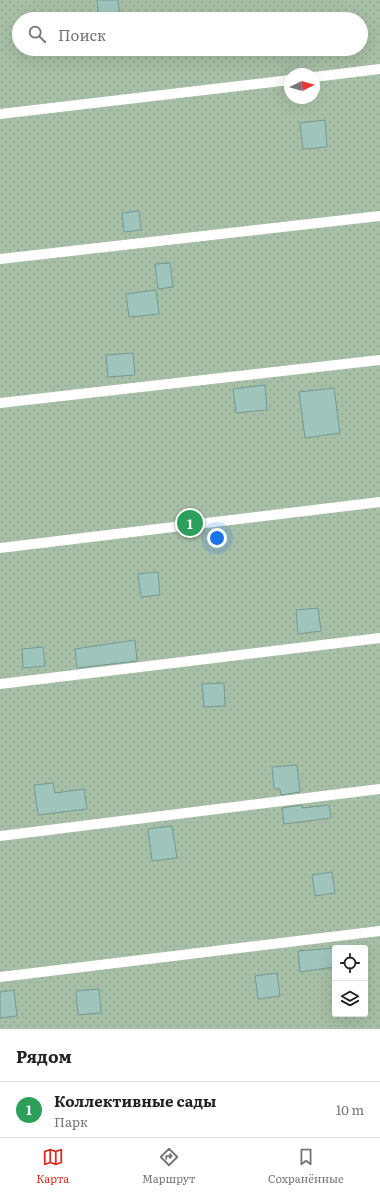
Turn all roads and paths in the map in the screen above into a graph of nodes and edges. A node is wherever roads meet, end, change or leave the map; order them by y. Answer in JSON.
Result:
{"nodes":[{"id":1,"x":380,"y":69,"type":"edge"},
{"id":2,"x":320,"y":76,"type":"edge"},
{"id":3,"x":284,"y":81,"type":"edge"},
{"id":4,"x":0,"y":114,"type":"edge"},
{"id":5,"x":380,"y":216,"type":"edge"},
{"id":6,"x":0,"y":259,"type":"edge"},
{"id":7,"x":380,"y":360,"type":"edge"},
{"id":8,"x":0,"y":403,"type":"edge"},
{"id":9,"x":380,"y":502,"type":"edge"},
{"id":10,"x":0,"y":548,"type":"edge"},
{"id":11,"x":380,"y":638,"type":"edge"},
{"id":12,"x":0,"y":684,"type":"edge"},
{"id":13,"x":380,"y":789,"type":"edge"},
{"id":14,"x":0,"y":836,"type":"edge"},
{"id":15,"x":380,"y":931,"type":"edge"},
{"id":16,"x":0,"y":977,"type":"edge"}],
"edges":[{"from":1,"to":2,"type":"lane"},
{"from":3,"to":4,"type":"lane"},
{"from":5,"to":6,"type":"lane"},
{"from":7,"to":8,"type":"lane"},
{"from":9,"to":10,"type":"lane"},
{"from":11,"to":12,"type":"lane"},
{"from":13,"to":14,"type":"lane"},
{"from":15,"to":16,"type":"lane"}]}
